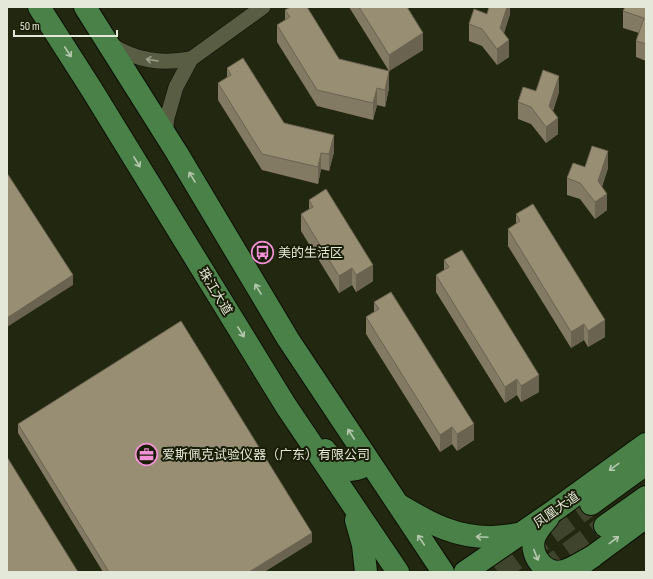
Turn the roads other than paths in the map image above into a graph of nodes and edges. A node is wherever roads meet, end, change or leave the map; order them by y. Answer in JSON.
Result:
{"nodes":[{"id":1,"x":39,"y":7,"type":"edge"},
{"id":2,"x":85,"y":7,"type":"edge"},
{"id":3,"x":263,"y":7,"type":"edge"},
{"id":4,"x":107,"y":42,"type":"junction"},
{"id":5,"x":191,"y":59,"type":"junction"},
{"id":6,"x":165,"y":134,"type":"junction"},
{"id":7,"x":294,"y":418,"type":"junction"},
{"id":8,"x":646,"y":444,"type":"edge"},
{"id":9,"x":363,"y":452,"type":"junction"},
{"id":10,"x":646,"y":464,"type":"edge"},
{"id":11,"x":646,"y":497,"type":"edge"},
{"id":12,"x":395,"y":502,"type":"junction"},
{"id":13,"x":351,"y":503,"type":"junction"},
{"id":14,"x":591,"y":504,"type":"tunnel mouth"},
{"id":15,"x":555,"y":510,"type":"junction"},
{"id":16,"x":646,"y":517,"type":"edge"},
{"id":17,"x":605,"y":526,"type":"tunnel mouth"},
{"id":18,"x":592,"y":557,"type":"junction"},
{"id":19,"x":366,"y":572,"type":"edge"},
{"id":20,"x":398,"y":572,"type":"edge"},
{"id":21,"x":442,"y":572,"type":"edge"},
{"id":22,"x":465,"y":572,"type":"edge"},
{"id":23,"x":572,"y":572,"type":"edge"}],
"edges":[{"from":1,"to":7,"type":"main road","name":"珠江大道","one_way":true},
{"from":2,"to":4,"type":"main road"},
{"from":3,"to":5,"type":"street"},
{"from":5,"to":4,"type":"street","one_way":true},
{"from":4,"to":6,"type":"main road"},
{"from":5,"to":6,"type":"street"},
{"from":9,"to":6,"type":"main road","one_way":true},
{"from":7,"to":9,"type":"main road"},
{"from":7,"to":13,"type":"main road","name":"珠江大道"},
{"from":8,"to":15,"type":"main road","name":"凤凰大道","one_way":true},
{"from":9,"to":12,"type":"main road"},
{"from":10,"to":14,"type":"main road"},
{"from":11,"to":17,"type":"main road"},
{"from":15,"to":12,"type":"main road","one_way":true},
{"from":21,"to":12,"type":"main road","one_way":true},
{"from":13,"to":19,"type":"main road"},
{"from":13,"to":20,"type":"main road","name":"珠江大道"},
{"from":15,"to":18,"type":"main road","one_way":true},
{"from":15,"to":22,"type":"main road","name":"凤凰大道"},
{"from":18,"to":16,"type":"main road","one_way":true},
{"from":18,"to":23,"type":"main road"}]}
